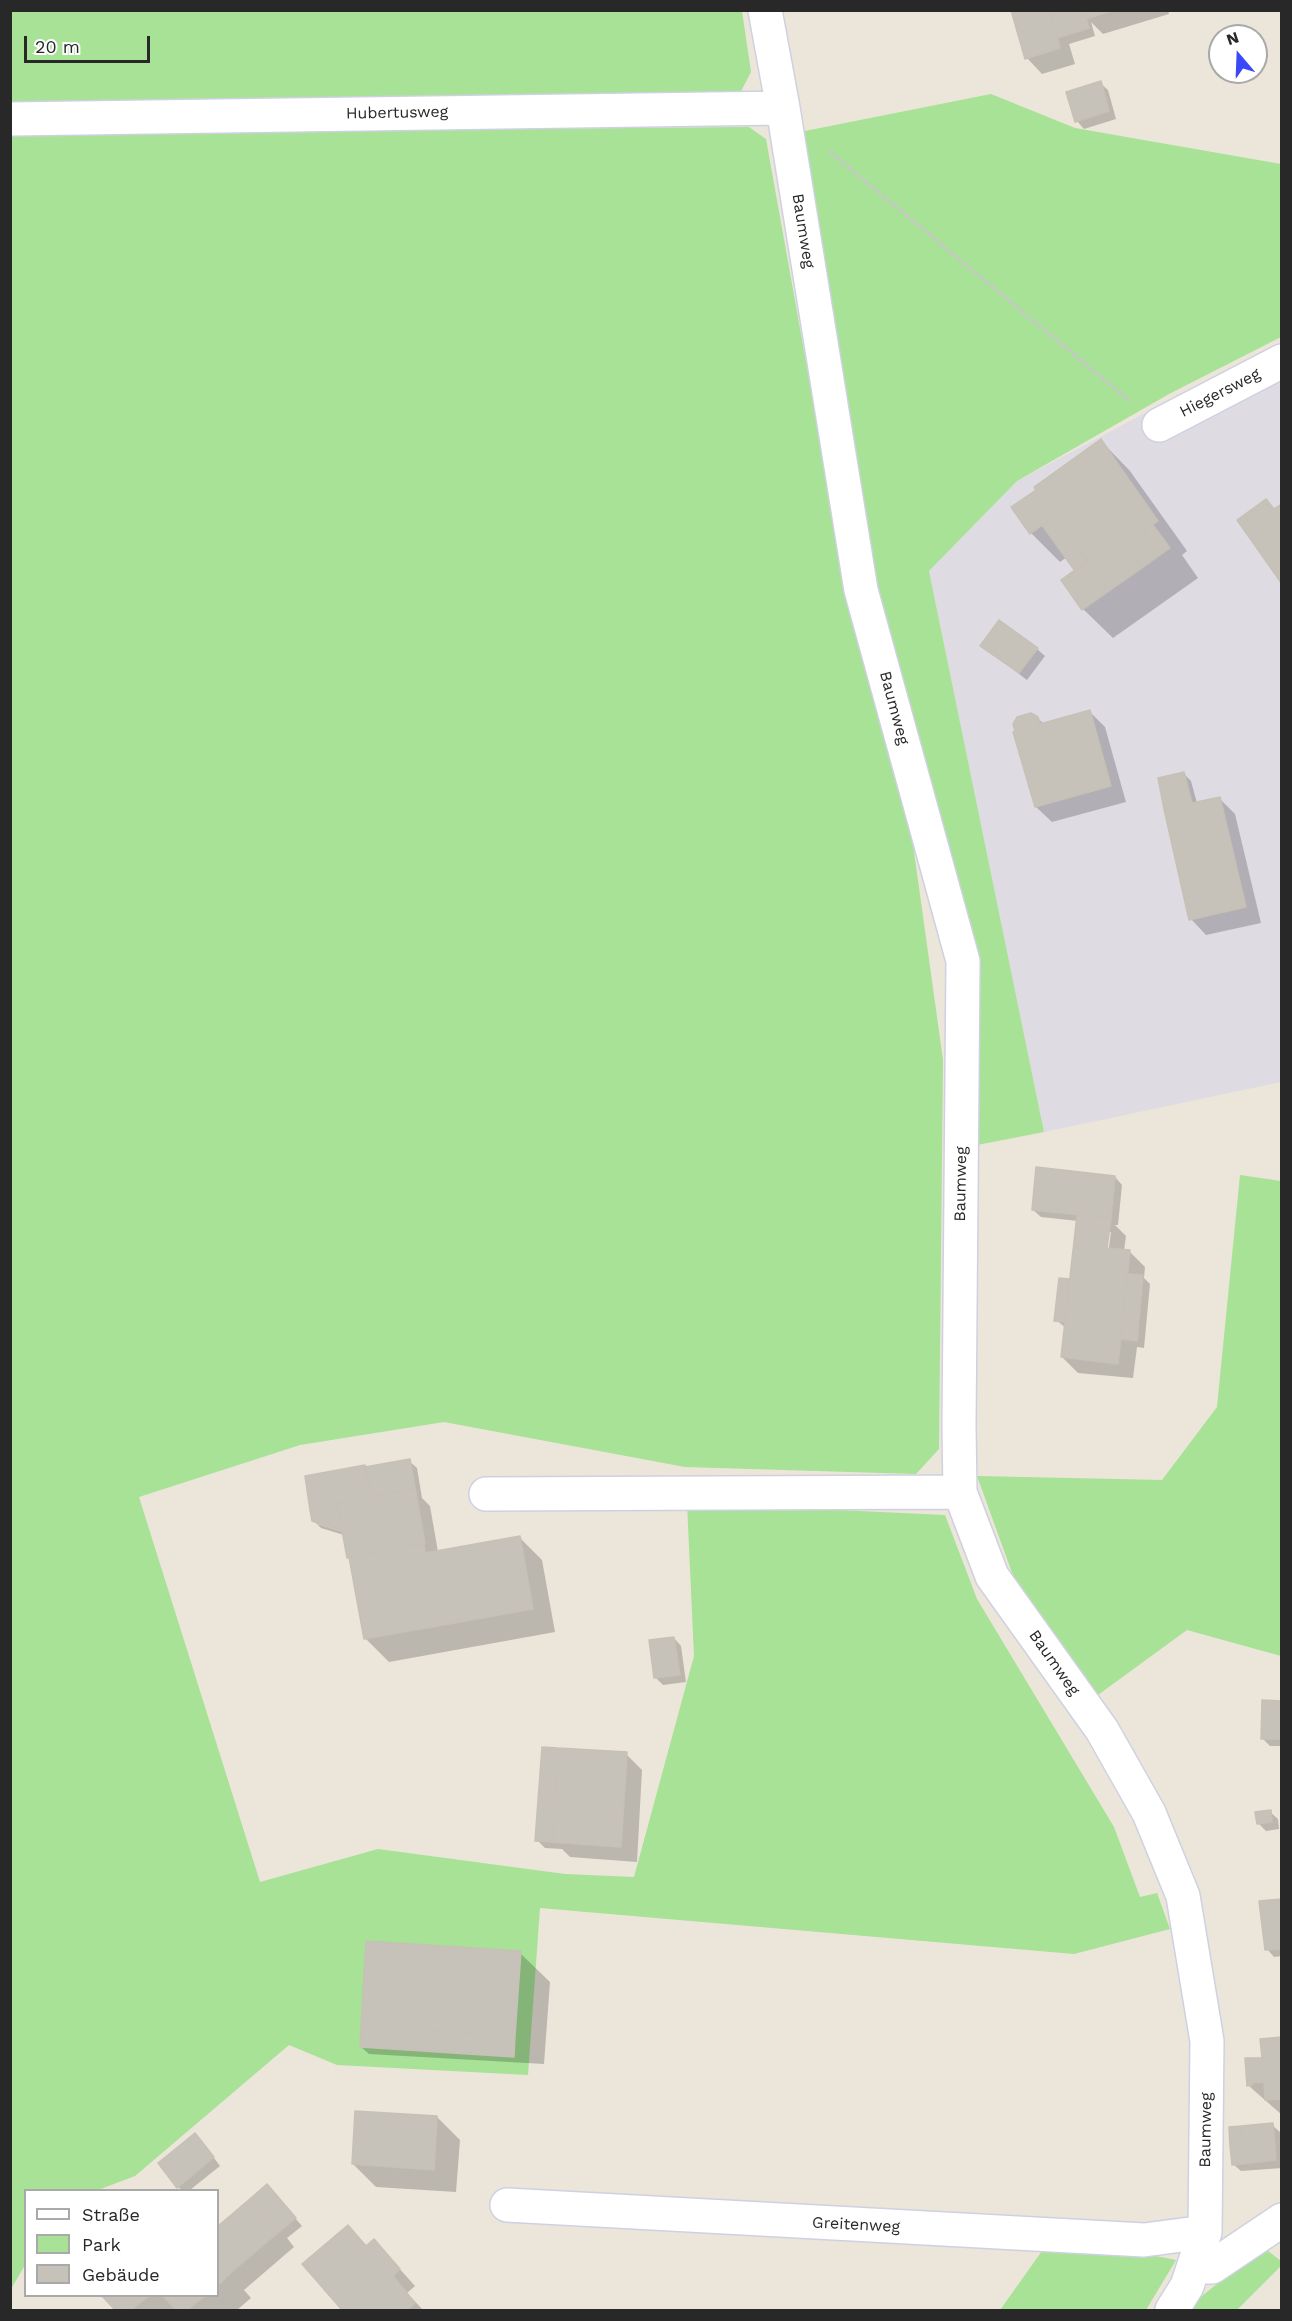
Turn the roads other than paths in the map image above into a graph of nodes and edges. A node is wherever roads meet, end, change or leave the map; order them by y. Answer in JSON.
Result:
{"nodes":[{"id":1,"x":765,"y":10,"type":"edge"},
{"id":2,"x":783,"y":108,"type":"junction"},
{"id":3,"x":10,"y":119,"type":"edge"},
{"id":4,"x":1281,"y":362,"type":"edge"},
{"id":5,"x":1159,"y":425,"type":"road end"},
{"id":6,"x":960,"y":1492,"type":"junction"},
{"id":7,"x":486,"y":1494,"type":"dead end"},
{"id":8,"x":507,"y":2205,"type":"dead end"},
{"id":9,"x":1281,"y":2220,"type":"edge"},
{"id":10,"x":1205,"y":2232,"type":"junction"},
{"id":11,"x":1195,"y":2267,"type":"junction"},
{"id":12,"x":1172,"y":2310,"type":"edge"}],
"edges":[{"from":1,"to":2,"type":"street","name":"Baumweg"},
{"from":2,"to":3,"type":"street","name":"Hubertusweg"},
{"from":2,"to":6,"type":"street","name":"Baumweg"},
{"from":4,"to":5,"type":"street","name":"Hiegersweg"},
{"from":6,"to":7,"type":"street"},
{"from":6,"to":10,"type":"street","name":"Baumweg"},
{"from":8,"to":10,"type":"street","name":"Greitenweg"},
{"from":9,"to":11,"type":"street"},
{"from":10,"to":11,"type":"street","name":"Baumweg"},
{"from":11,"to":12,"type":"street","name":"Baumweg"}]}
